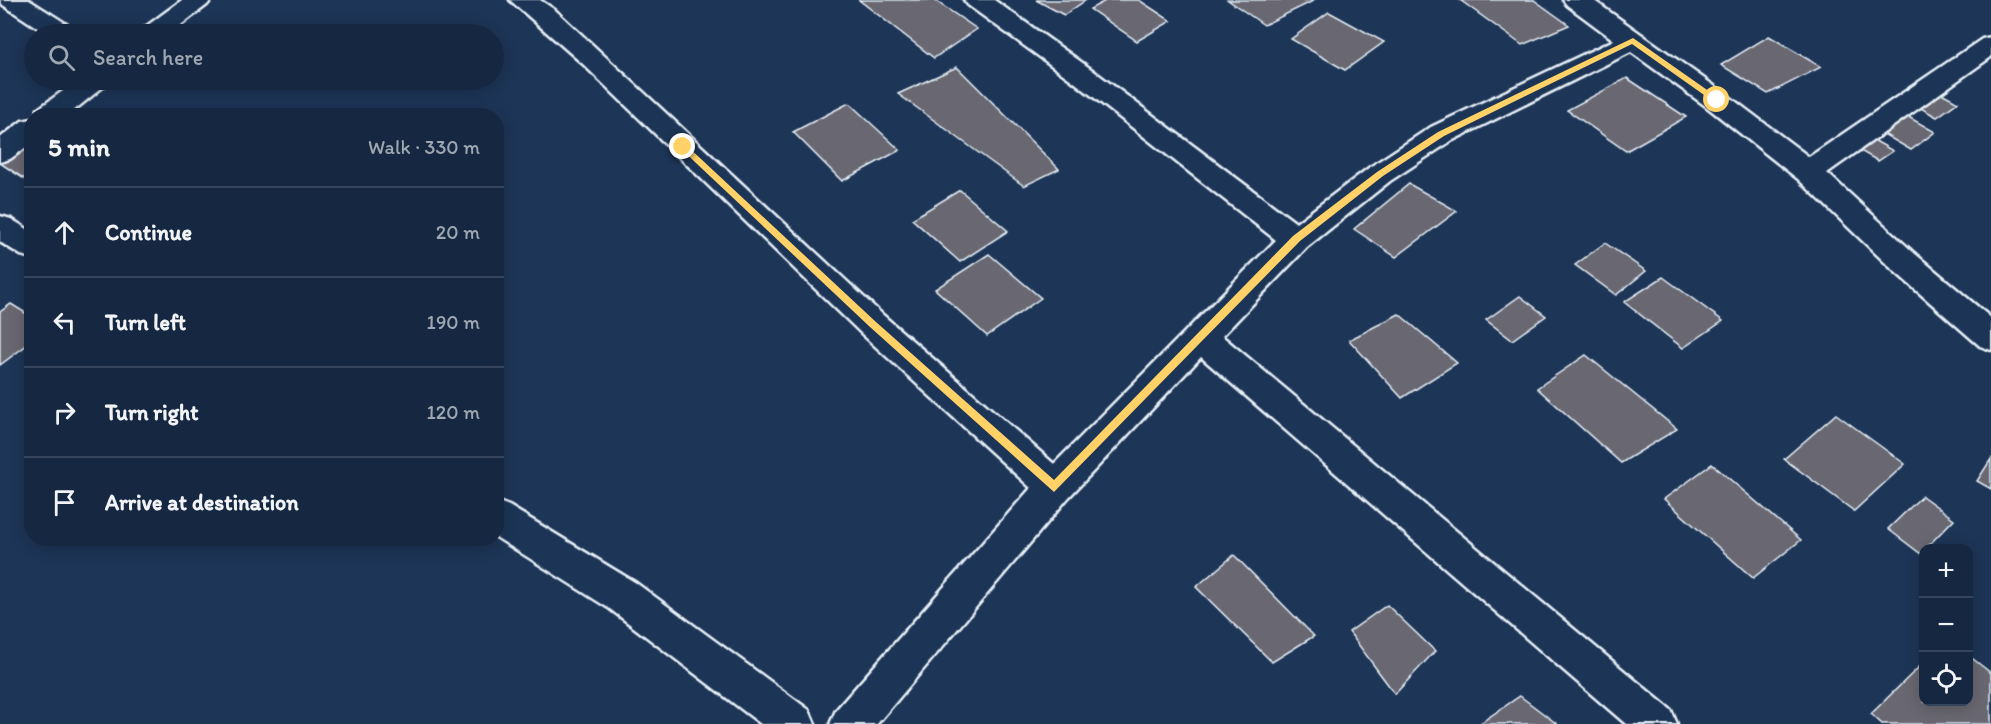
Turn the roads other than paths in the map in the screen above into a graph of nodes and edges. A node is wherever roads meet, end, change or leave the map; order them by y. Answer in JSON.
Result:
{"nodes":[{"id":1,"x":12,"y":0,"type":"edge"},
{"id":2,"x":198,"y":0,"type":"edge"},
{"id":3,"x":523,"y":0,"type":"edge"},
{"id":4,"x":977,"y":0,"type":"edge"},
{"id":5,"x":1576,"y":0,"type":"edge"},
{"id":6,"x":49,"y":24,"type":"edge"},
{"id":7,"x":166,"y":24,"type":"edge"},
{"id":8,"x":1633,"y":41,"type":"junction"},
{"id":9,"x":1991,"y":45,"type":"edge"},
{"id":10,"x":82,"y":90,"type":"edge"},
{"id":11,"x":58,"y":108,"type":"edge"},
{"id":12,"x":24,"y":134,"type":"edge"},
{"id":13,"x":0,"y":152,"type":"edge"},
{"id":14,"x":1808,"y":172,"type":"junction"},
{"id":15,"x":0,"y":227,"type":"edge"},
{"id":16,"x":1296,"y":238,"type":"junction"},
{"id":17,"x":24,"y":242,"type":"edge"},
{"id":18,"x":1991,"y":337,"type":"edge"},
{"id":19,"x":1201,"y":338,"type":"junction"},
{"id":20,"x":1054,"y":487,"type":"junction"},
{"id":21,"x":504,"y":522,"type":"edge"},
{"id":22,"x":795,"y":724,"type":"edge"},
{"id":23,"x":850,"y":724,"type":"edge"},
{"id":24,"x":1657,"y":724,"type":"edge"}],
"edges":[{"from":1,"to":6,"type":"street"},
{"from":2,"to":7,"type":"street"},
{"from":3,"to":20,"type":"street"},
{"from":4,"to":16,"type":"street"},
{"from":5,"to":8,"type":"street"},
{"from":8,"to":14,"type":"street"},
{"from":8,"to":16,"type":"street"},
{"from":9,"to":14,"type":"street"},
{"from":10,"to":11,"type":"street"},
{"from":12,"to":13,"type":"street"},
{"from":14,"to":18,"type":"street"},
{"from":15,"to":17,"type":"street"},
{"from":16,"to":19,"type":"street"},
{"from":19,"to":20,"type":"street"},
{"from":19,"to":24,"type":"street"},
{"from":20,"to":23,"type":"street"},
{"from":21,"to":22,"type":"street"}]}
